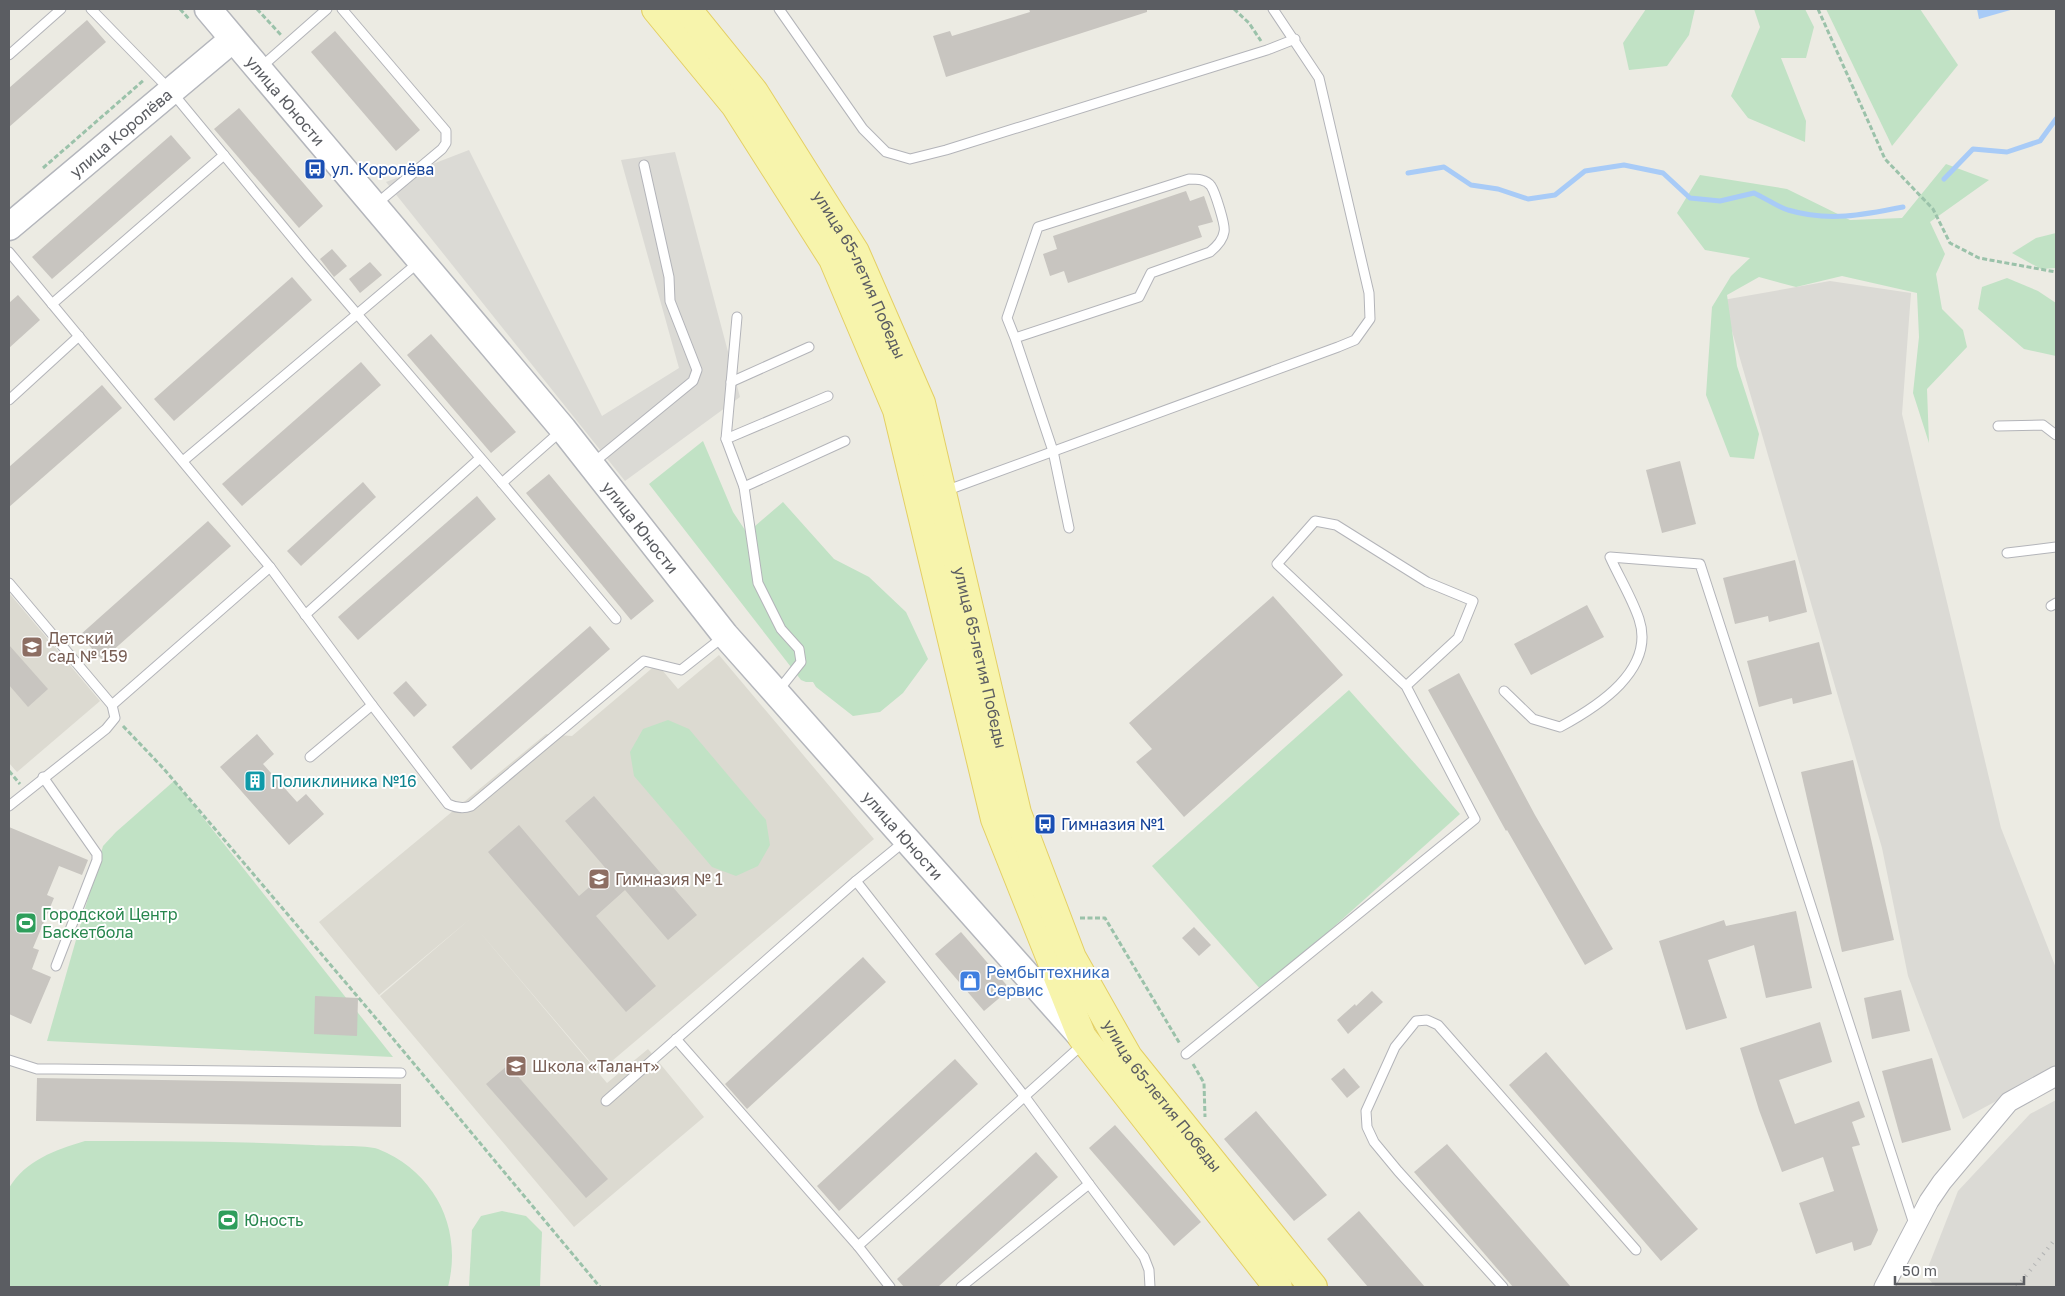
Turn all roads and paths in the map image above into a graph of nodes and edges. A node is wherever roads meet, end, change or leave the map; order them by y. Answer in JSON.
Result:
{"nodes":[{"id":1,"x":61,"y":9,"type":"edge"},
{"id":2,"x":91,"y":9,"type":"edge"},
{"id":3,"x":208,"y":9,"type":"edge"},
{"id":4,"x":257,"y":9,"type":"edge"},
{"id":5,"x":326,"y":9,"type":"edge"},
{"id":6,"x":342,"y":9,"type":"edge"},
{"id":7,"x":656,"y":9,"type":"edge"},
{"id":8,"x":687,"y":9,"type":"edge"},
{"id":9,"x":778,"y":9,"type":"edge"},
{"id":10,"x":1234,"y":9,"type":"edge"},
{"id":11,"x":1273,"y":9,"type":"edge"},
{"id":12,"x":1818,"y":9,"type":"edge"},
{"id":13,"x":233,"y":39,"type":"junction"},
{"id":14,"x":1294,"y":39,"type":"junction"},
{"id":15,"x":288,"y":43,"type":"junction"},
{"id":16,"x":1267,"y":50,"type":"junction"},
{"id":17,"x":9,"y":55,"type":"edge"},
{"id":18,"x":260,"y":68,"type":"junction"},
{"id":19,"x":153,"y":72,"type":"junction"},
{"id":20,"x":171,"y":91,"type":"junction"},
{"id":21,"x":224,"y":155,"type":"junction"},
{"id":22,"x":644,"y":165,"type":"dead end"},
{"id":23,"x":38,"y":173,"type":"dead end"},
{"id":24,"x":375,"y":205,"type":"junction"},
{"id":25,"x":9,"y":227,"type":"edge"},
{"id":26,"x":9,"y":252,"type":"edge"},
{"id":27,"x":421,"y":260,"type":"junction"},
{"id":28,"x":2056,"y":272,"type":"edge"},
{"id":29,"x":52,"y":304,"type":"junction"},
{"id":30,"x":358,"y":314,"type":"junction"},
{"id":31,"x":737,"y":317,"type":"dead end"},
{"id":32,"x":79,"y":336,"type":"junction"},
{"id":33,"x":1015,"y":338,"type":"junction"},
{"id":34,"x":809,"y":347,"type":"dead end"},
{"id":35,"x":731,"y":382,"type":"junction"},
{"id":36,"x":828,"y":396,"type":"dead end"},
{"id":37,"x":9,"y":400,"type":"edge"},
{"id":38,"x":1998,"y":426,"type":"dead end"},
{"id":39,"x":563,"y":429,"type":"junction"},
{"id":40,"x":2056,"y":435,"type":"edge"},
{"id":41,"x":726,"y":439,"type":"junction"},
{"id":42,"x":845,"y":441,"type":"dead end"},
{"id":43,"x":1053,"y":451,"type":"junction"},
{"id":44,"x":480,"y":458,"type":"junction"},
{"id":45,"x":183,"y":461,"type":"junction"},
{"id":46,"x":591,"y":464,"type":"junction"},
{"id":47,"x":502,"y":483,"type":"junction"},
{"id":48,"x":744,"y":487,"type":"junction"},
{"id":49,"x":942,"y":492,"type":"junction"},
{"id":50,"x":1069,"y":528,"type":"dead end"},
{"id":51,"x":2056,"y":547,"type":"edge"},
{"id":52,"x":2007,"y":553,"type":"dead end"},
{"id":53,"x":270,"y":567,"type":"junction"},
{"id":54,"x":9,"y":583,"type":"edge"},
{"id":55,"x":305,"y":615,"type":"junction"},
{"id":56,"x":616,"y":619,"type":"dead end"},
{"id":57,"x":725,"y":635,"type":"junction"},
{"id":58,"x":1406,"y":686,"type":"junction"},
{"id":59,"x":1504,"y":691,"type":"dead end"},
{"id":60,"x":776,"y":693,"type":"junction"},
{"id":61,"x":112,"y":705,"type":"junction"},
{"id":62,"x":372,"y":705,"type":"junction"},
{"id":63,"x":114,"y":718,"type":"junction"},
{"id":64,"x":310,"y":757,"type":"dead end"},
{"id":65,"x":43,"y":777,"type":"junction"},
{"id":66,"x":9,"y":806,"type":"edge"},
{"id":67,"x":907,"y":840,"type":"junction"},
{"id":68,"x":856,"y":881,"type":"junction"},
{"id":69,"x":1074,"y":917,"type":"dead end"},
{"id":70,"x":56,"y":966,"type":"dead end"},
{"id":71,"x":676,"y":1039,"type":"junction"},
{"id":72,"x":1084,"y":1039,"type":"junction"},
{"id":73,"x":1186,"y":1054,"type":"junction"},
{"id":74,"x":9,"y":1060,"type":"edge"},
{"id":75,"x":401,"y":1073,"type":"dead end"},
{"id":76,"x":2056,"y":1076,"type":"edge"},
{"id":77,"x":1025,"y":1097,"type":"junction"},
{"id":78,"x":606,"y":1101,"type":"dead end"},
{"id":79,"x":1205,"y":1118,"type":"dead end"},
{"id":80,"x":1089,"y":1184,"type":"junction"},
{"id":81,"x":1915,"y":1228,"type":"junction"},
{"id":82,"x":858,"y":1246,"type":"junction"},
{"id":83,"x":1636,"y":1250,"type":"dead end"},
{"id":84,"x":600,"y":1287,"type":"edge"},
{"id":85,"x":890,"y":1287,"type":"edge"},
{"id":86,"x":961,"y":1287,"type":"edge"},
{"id":87,"x":1150,"y":1287,"type":"edge"},
{"id":88,"x":1278,"y":1287,"type":"edge"},
{"id":89,"x":1313,"y":1287,"type":"edge"},
{"id":90,"x":1504,"y":1287,"type":"edge"},
{"id":91,"x":1884,"y":1287,"type":"edge"}],
"edges":[{"from":1,"to":17,"type":"lane"},
{"from":2,"to":19,"type":"lane"},
{"from":3,"to":13,"type":"street","name":"улица Юности"},
{"from":4,"to":15,"type":"path"},
{"from":5,"to":15,"type":"lane"},
{"from":6,"to":24,"type":"lane"},
{"from":7,"to":72,"type":"main road","name":"улица 65-летия Победы"},
{"from":8,"to":49,"type":"main road","name":"улица 65-летия Победы"},
{"from":9,"to":16,"type":"lane"},
{"from":10,"to":16,"type":"path"},
{"from":11,"to":14,"type":"lane"},
{"from":12,"to":28,"type":"path"},
{"from":13,"to":18,"type":"street","name":"улица Юности"},
{"from":13,"to":20,"type":"street","name":"улица Королёва"},
{"from":14,"to":16,"type":"lane"},
{"from":14,"to":43,"type":"lane"},
{"from":15,"to":18,"type":"lane"},
{"from":18,"to":24,"type":"street","name":"улица Юности"},
{"from":19,"to":20,"type":"lane"},
{"from":19,"to":23,"type":"path"},
{"from":20,"to":21,"type":"lane"},
{"from":20,"to":25,"type":"street","name":"улица Королёва"},
{"from":21,"to":29,"type":"lane"},
{"from":21,"to":30,"type":"lane"},
{"from":22,"to":46,"type":"lane"},
{"from":24,"to":27,"type":"street","name":"улица Юности"},
{"from":26,"to":29,"type":"lane"},
{"from":27,"to":30,"type":"lane"},
{"from":27,"to":39,"type":"street","name":"улица Юности"},
{"from":29,"to":32,"type":"lane"},
{"from":30,"to":44,"type":"lane"},
{"from":30,"to":45,"type":"lane"},
{"from":31,"to":35,"type":"lane"},
{"from":32,"to":37,"type":"lane"},
{"from":32,"to":45,"type":"lane"},
{"from":33,"to":33,"type":"lane"},
{"from":33,"to":43,"type":"lane"},
{"from":34,"to":35,"type":"lane"},
{"from":35,"to":41,"type":"lane"},
{"from":36,"to":41,"type":"lane"},
{"from":38,"to":40,"type":"lane"},
{"from":39,"to":46,"type":"street","name":"улица Юности"},
{"from":39,"to":47,"type":"lane"},
{"from":41,"to":48,"type":"lane"},
{"from":42,"to":48,"type":"lane"},
{"from":43,"to":49,"type":"lane"},
{"from":43,"to":50,"type":"lane"},
{"from":44,"to":47,"type":"lane"},
{"from":44,"to":55,"type":"lane"},
{"from":45,"to":53,"type":"lane"},
{"from":46,"to":57,"type":"street","name":"улица Юности"},
{"from":47,"to":56,"type":"lane"},
{"from":48,"to":60,"type":"lane"},
{"from":49,"to":89,"type":"main road","name":"улица 65-летия Победы"},
{"from":51,"to":52,"type":"lane"},
{"from":53,"to":55,"type":"lane"},
{"from":53,"to":61,"type":"lane"},
{"from":54,"to":61,"type":"lane"},
{"from":55,"to":62,"type":"lane"},
{"from":57,"to":60,"type":"street","name":"улица Юности"},
{"from":57,"to":62,"type":"lane"},
{"from":58,"to":58,"type":"lane"},
{"from":58,"to":73,"type":"lane"},
{"from":59,"to":81,"type":"lane"},
{"from":60,"to":67,"type":"street","name":"улица Юности"},
{"from":61,"to":63,"type":"lane"},
{"from":62,"to":64,"type":"lane"},
{"from":63,"to":65,"type":"lane"},
{"from":63,"to":84,"type":"path"},
{"from":65,"to":66,"type":"lane"},
{"from":65,"to":70,"type":"lane"},
{"from":67,"to":68,"type":"lane"},
{"from":67,"to":72,"type":"street","name":"улица Юности"},
{"from":68,"to":71,"type":"lane"},
{"from":68,"to":77,"type":"lane"},
{"from":69,"to":73,"type":"path"},
{"from":71,"to":78,"type":"lane"},
{"from":71,"to":82,"type":"lane"},
{"from":72,"to":77,"type":"lane"},
{"from":72,"to":88,"type":"main road","name":"улица 65-летия Победы"},
{"from":73,"to":79,"type":"path"},
{"from":74,"to":75,"type":"lane"},
{"from":76,"to":81,"type":"street"},
{"from":77,"to":80,"type":"lane"},
{"from":77,"to":82,"type":"lane"},
{"from":80,"to":86,"type":"lane"},
{"from":80,"to":87,"type":"lane"},
{"from":81,"to":91,"type":"street"},
{"from":82,"to":85,"type":"lane"},
{"from":83,"to":90,"type":"lane"}]}
